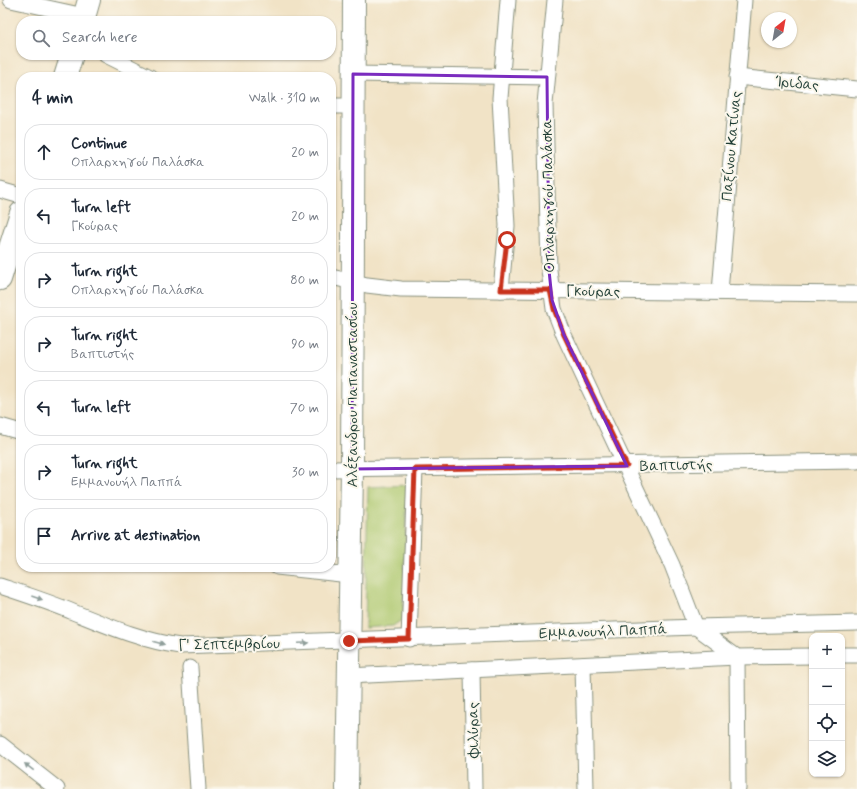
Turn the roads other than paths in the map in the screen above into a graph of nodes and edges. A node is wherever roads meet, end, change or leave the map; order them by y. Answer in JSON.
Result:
{"nodes":[{"id":1,"x":11,"y":0,"type":"edge"},
{"id":2,"x":354,"y":0,"type":"edge"},
{"id":3,"x":508,"y":0,"type":"edge"},
{"id":4,"x":555,"y":0,"type":"edge"},
{"id":5,"x":744,"y":0,"type":"edge"},
{"id":6,"x":85,"y":12,"type":"edge"},
{"id":7,"x":70,"y":60,"type":"edge"},
{"id":8,"x":116,"y":60,"type":"edge"},
{"id":9,"x":67,"y":72,"type":"edge"},
{"id":10,"x":140,"y":72,"type":"edge"},
{"id":11,"x":353,"y":74,"type":"junction"},
{"id":12,"x":500,"y":76,"type":"junction"},
{"id":13,"x":547,"y":77,"type":"junction"},
{"id":14,"x":737,"y":77,"type":"junction"},
{"id":15,"x":857,"y":89,"type":"edge"},
{"id":16,"x":336,"y":106,"type":"edge"},
{"id":17,"x":353,"y":106,"type":"junction"},
{"id":18,"x":0,"y":190,"type":"edge"},
{"id":19,"x":16,"y":195,"type":"edge"},
{"id":20,"x":16,"y":230,"type":"edge"},
{"id":21,"x":0,"y":276,"type":"edge"},
{"id":22,"x":336,"y":278,"type":"edge"},
{"id":23,"x":352,"y":282,"type":"junction"},
{"id":24,"x":501,"y":290,"type":"junction"},
{"id":25,"x":550,"y":290,"type":"junction"},
{"id":26,"x":720,"y":292,"type":"junction"},
{"id":27,"x":857,"y":294,"type":"edge"},
{"id":28,"x":0,"y":426,"type":"edge"},
{"id":29,"x":16,"y":431,"type":"edge"},
{"id":30,"x":857,"y":461,"type":"edge"},
{"id":31,"x":627,"y":466,"type":"junction"},
{"id":32,"x":341,"y":469,"type":"edge"},
{"id":33,"x":415,"y":469,"type":"junction"},
{"id":34,"x":322,"y":572,"type":"edge"},
{"id":35,"x":350,"y":575,"type":"junction"},
{"id":36,"x":0,"y":586,"type":"edge"},
{"id":37,"x":857,"y":623,"type":"edge"},
{"id":38,"x":696,"y":627,"type":"junction"},
{"id":39,"x":409,"y":639,"type":"junction"},
{"id":40,"x":349,"y":641,"type":"junction"},
{"id":41,"x":845,"y":655,"type":"edge"},
{"id":42,"x":857,"y":655,"type":"edge"},
{"id":43,"x":809,"y":656,"type":"edge"},
{"id":44,"x":737,"y":658,"type":"junction"},
{"id":45,"x":583,"y":665,"type":"junction"},
{"id":46,"x":190,"y":668,"type":"dead end"},
{"id":47,"x":472,"y":670,"type":"junction"},
{"id":48,"x":348,"y":676,"type":"junction"},
{"id":49,"x":0,"y":744,"type":"edge"},
{"id":50,"x":57,"y":789,"type":"edge"},
{"id":51,"x":198,"y":789,"type":"edge"},
{"id":52,"x":347,"y":789,"type":"edge"},
{"id":53,"x":474,"y":789,"type":"edge"},
{"id":54,"x":586,"y":789,"type":"edge"},
{"id":55,"x":738,"y":789,"type":"edge"}],
"edges":[{"from":1,"to":6,"type":"street"},
{"from":2,"to":11,"type":"main road","name":"Αλέξανδρου Παπαναστασίου"},
{"from":3,"to":12,"type":"street"},
{"from":4,"to":13,"type":"street","name":"Οπλαρχηγού Παλάσκα"},
{"from":5,"to":14,"type":"street","name":"Παξίνου Κατίνας"},
{"from":7,"to":9,"type":"main road"},
{"from":8,"to":10,"type":"street"},
{"from":11,"to":12,"type":"street"},
{"from":11,"to":17,"type":"main road","name":"Αλέξανδρου Παπαναστασίου"},
{"from":12,"to":13,"type":"street"},
{"from":12,"to":24,"type":"street"},
{"from":13,"to":25,"type":"street","name":"Οπλαρχηγού Παλάσκα"},
{"from":14,"to":15,"type":"street","name":"Ίριδας"},
{"from":14,"to":26,"type":"street","name":"Παξίνου Κατίνας"},
{"from":16,"to":17,"type":"street"},
{"from":17,"to":23,"type":"main road","name":"Αλέξανδρου Παπαναστασίου"},
{"from":18,"to":19,"type":"street"},
{"from":20,"to":21,"type":"main road"},
{"from":22,"to":23,"type":"street","name":"Γκούρας"},
{"from":23,"to":24,"type":"street","name":"Γκούρας"},
{"from":23,"to":32,"type":"main road","name":"Αλέξανδρου Παπαναστασίου"},
{"from":24,"to":25,"type":"street","name":"Γκούρας"},
{"from":25,"to":26,"type":"street","name":"Γκούρας"},
{"from":25,"to":31,"type":"street","name":"Οπλαρχηγού Παλάσκα"},
{"from":26,"to":27,"type":"street","name":"Γκούρας"},
{"from":28,"to":29,"type":"street"},
{"from":30,"to":31,"type":"street","name":"Βαπτιστής"},
{"from":31,"to":33,"type":"street","name":"Βαπτιστής"},
{"from":31,"to":38,"type":"street","name":"Οπλαρχηγού Παλάσκα"},
{"from":32,"to":33,"type":"street","name":"Βαπτιστής"},
{"from":32,"to":35,"type":"main road","name":"Αλέξανδρου Παπαναστασίου"},
{"from":33,"to":39,"type":"street"},
{"from":34,"to":35,"type":"street"},
{"from":35,"to":40,"type":"main road","name":"Αλέξανδρου Παπαναστασίου"},
{"from":36,"to":40,"type":"street","name":"Γ' Σεπτεμβρίου","one_way":true},
{"from":37,"to":38,"type":"street","name":"Εμμανουήλ Παππά"},
{"from":38,"to":39,"type":"street","name":"Εμμανουήλ Παππά"},
{"from":38,"to":44,"type":"street"},
{"from":39,"to":40,"type":"street","name":"Εμμανουήλ Παππά"},
{"from":40,"to":48,"type":"main road","name":"Αλέξανδρου Παπαναστασίου"},
{"from":41,"to":42,"type":"street"},
{"from":43,"to":44,"type":"street"},
{"from":44,"to":45,"type":"street"},
{"from":44,"to":55,"type":"street"},
{"from":45,"to":47,"type":"street"},
{"from":45,"to":54,"type":"street"},
{"from":46,"to":51,"type":"street"},
{"from":47,"to":48,"type":"street"},
{"from":47,"to":53,"type":"street","name":"Φιλύρας"},
{"from":48,"to":52,"type":"main road","name":"Αλέξανδρου Παπαναστασίου"},
{"from":50,"to":49,"type":"street","one_way":true}]}
